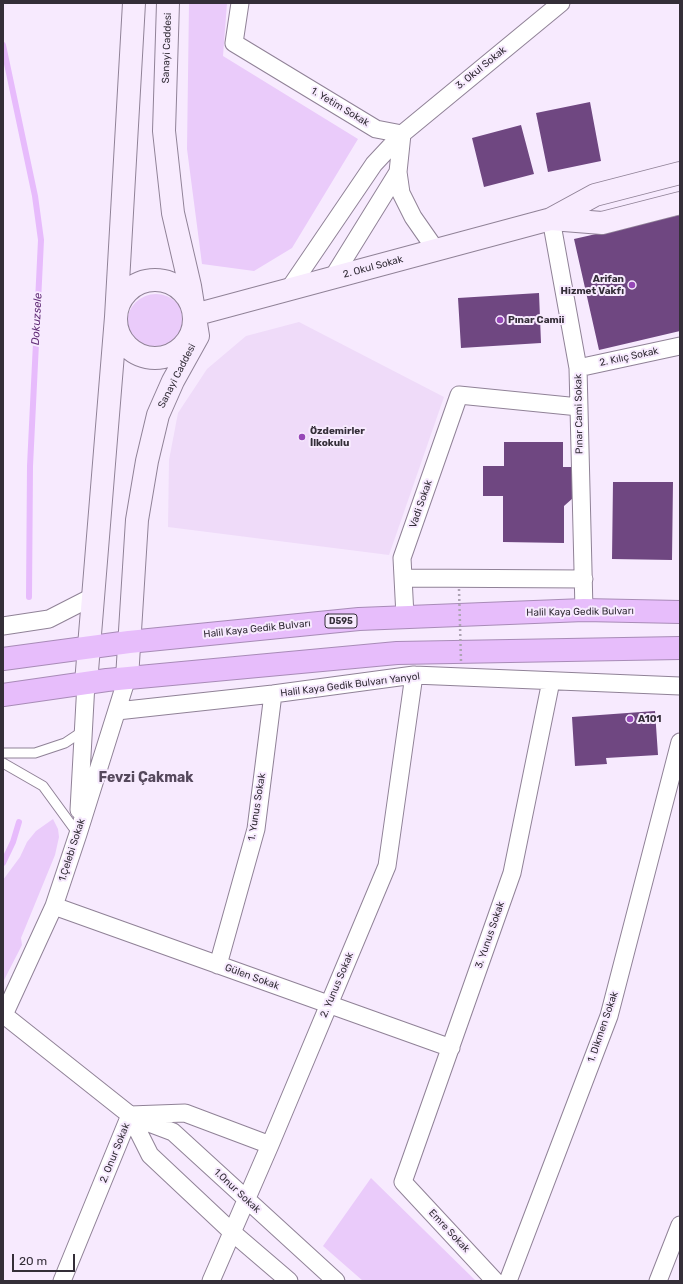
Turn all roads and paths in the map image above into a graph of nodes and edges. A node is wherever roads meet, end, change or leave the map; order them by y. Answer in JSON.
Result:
{"nodes":[{"id":1,"x":134,"y":3,"type":"edge"},
{"id":2,"x":168,"y":3,"type":"edge"},
{"id":3,"x":240,"y":3,"type":"edge"},
{"id":4,"x":561,"y":3,"type":"edge"},
{"id":5,"x":402,"y":134,"type":"junction"},
{"id":6,"x":398,"y":172,"type":"junction"},
{"id":7,"x":680,"y":173,"type":"edge"},
{"id":8,"x":680,"y":203,"type":"edge"},
{"id":9,"x":551,"y":219,"type":"junction"},
{"id":10,"x":436,"y":250,"type":"junction"},
{"id":11,"x":333,"y":277,"type":"junction"},
{"id":12,"x":290,"y":289,"type":"junction"},
{"id":13,"x":194,"y":314,"type":"junction"},
{"id":14,"x":116,"y":317,"type":"junction"},
{"id":15,"x":680,"y":346,"type":"edge"},
{"id":16,"x":578,"y":368,"type":"junction"},
{"id":17,"x":579,"y":407,"type":"junction"},
{"id":18,"x":403,"y":578,"type":"junction"},
{"id":19,"x":584,"y":579,"type":"junction"},
{"id":20,"x":459,"y":589,"type":"dead end"},
{"id":21,"x":94,"y":596,"type":"junction"},
{"id":22,"x":584,"y":610,"type":"junction"},
{"id":23,"x":680,"y":612,"type":"edge"},
{"id":24,"x":405,"y":616,"type":"junction"},
{"id":25,"x":3,"y":626,"type":"edge"},
{"id":26,"x":129,"y":642,"type":"junction"},
{"id":27,"x":89,"y":648,"type":"junction"},
{"id":28,"x":680,"y":648,"type":"edge"},
{"id":29,"x":3,"y":659,"type":"edge"},
{"id":30,"x":461,"y":661,"type":"dead end"},
{"id":31,"x":414,"y":676,"type":"junction"},
{"id":32,"x":126,"y":678,"type":"junction"},
{"id":33,"x":551,"y":681,"type":"junction"},
{"id":34,"x":86,"y":683,"type":"junction"},
{"id":35,"x":680,"y":686,"type":"edge"},
{"id":36,"x":3,"y":694,"type":"edge"},
{"id":37,"x":273,"y":694,"type":"junction"},
{"id":38,"x":117,"y":711,"type":"junction"},
{"id":39,"x":83,"y":732,"type":"junction"},
{"id":40,"x":680,"y":742,"type":"edge"},
{"id":41,"x":3,"y":753,"type":"edge"},
{"id":42,"x":3,"y":763,"type":"edge"},
{"id":43,"x":78,"y":834,"type":"junction"},
{"id":44,"x":54,"y":906,"type":"junction"},
{"id":45,"x":218,"y":965,"type":"junction"},
{"id":46,"x":329,"y":1005,"type":"junction"},
{"id":47,"x":4,"y":1016,"type":"edge"},
{"id":48,"x":451,"y":1048,"type":"junction"},
{"id":49,"x":130,"y":1115,"type":"junction"},
{"id":50,"x":270,"y":1145,"type":"junction"},
{"id":51,"x":403,"y":1182,"type":"joint"},
{"id":52,"x":246,"y":1200,"type":"junction"},
{"id":53,"x":680,"y":1225,"type":"edge"},
{"id":54,"x":233,"y":1233,"type":"junction"},
{"id":55,"x":62,"y":1281,"type":"edge"},
{"id":56,"x":211,"y":1281,"type":"edge"},
{"id":57,"x":289,"y":1281,"type":"edge"},
{"id":58,"x":336,"y":1281,"type":"edge"},
{"id":59,"x":495,"y":1281,"type":"edge"},
{"id":60,"x":508,"y":1281,"type":"edge"},
{"id":61,"x":658,"y":1281,"type":"edge"}],
"edges":[{"from":1,"to":14,"type":"street"},
{"from":2,"to":13,"type":"street","name":"Sanayi Caddesi"},
{"from":3,"to":5,"type":"street","name":"1. Yetim Sokak"},
{"from":4,"to":5,"type":"street","name":"3. Okul Sokak"},
{"from":5,"to":6,"type":"street"},
{"from":5,"to":12,"type":"street","name":"3. Okul Sokak"},
{"from":6,"to":10,"type":"street"},
{"from":6,"to":11,"type":"street"},
{"from":7,"to":9,"type":"street","name":"2. Okul Sokak"},
{"from":8,"to":9,"type":"street","name":"2. Okul Sokak"},
{"from":9,"to":10,"type":"street","name":"2. Okul Sokak"},
{"from":9,"to":16,"type":"street","name":"Pınar Cami Sokak"},
{"from":10,"to":11,"type":"street","name":"2. Okul Sokak"},
{"from":11,"to":12,"type":"street","name":"2. Okul Sokak"},
{"from":12,"to":13,"type":"street","name":"2. Okul Sokak"},
{"from":13,"to":14,"type":"street"},
{"from":13,"to":14,"type":"street"},
{"from":13,"to":26,"type":"street","name":"Sanayi Caddesi"},
{"from":14,"to":21,"type":"street"},
{"from":15,"to":16,"type":"street","name":"2. Kılıç Sokak"},
{"from":16,"to":17,"type":"street","name":"Pınar Cami Sokak"},
{"from":17,"to":18,"type":"street","name":"Vadi Sokak"},
{"from":17,"to":19,"type":"street","name":"Pınar Cami Sokak"},
{"from":18,"to":19,"type":"street"},
{"from":18,"to":24,"type":"street","name":"Vadi Sokak"},
{"from":19,"to":22,"type":"street","name":"Pınar Cami Sokak"},
{"from":20,"to":30,"type":"path","bridge":true},
{"from":21,"to":25,"type":"street"},
{"from":21,"to":27,"type":"street"},
{"from":22,"to":23,"type":"highway","name":"Halil Kaya Gedik Bulvarı","number":"D595"},
{"from":22,"to":24,"type":"highway","name":"Halil Kaya Gedik Bulvarı","number":"D595"},
{"from":24,"to":26,"type":"highway","name":"Halil Kaya Gedik Bulvarı","number":"D595"},
{"from":26,"to":27,"type":"highway","name":"Halil Kaya Gedik Bulvarı","number":"D595"},
{"from":26,"to":32,"type":"street","name":"Sanayi Caddesi"},
{"from":27,"to":29,"type":"highway","name":"Halil Kaya Gedik Bulvarı","number":"D595"},
{"from":27,"to":34,"type":"street"},
{"from":28,"to":32,"type":"highway"},
{"from":31,"to":33,"type":"street","name":"Halil Kaya Gedik Bulvarı Yanyol"},
{"from":31,"to":37,"type":"street","name":"Halil Kaya Gedik Bulvarı Yanyol"},
{"from":31,"to":46,"type":"street","name":"2. Yunus Sokak"},
{"from":32,"to":34,"type":"highway"},
{"from":32,"to":38,"type":"street","name":"1.Çelebi Sokak"},
{"from":33,"to":35,"type":"street","name":"Halil Kaya Gedik Bulvarı Yanyol"},
{"from":33,"to":48,"type":"street","name":"3. Yunus Sokak"},
{"from":34,"to":36,"type":"highway"},
{"from":34,"to":39,"type":"street"},
{"from":37,"to":38,"type":"street","name":"Halil Kaya Gedik Bulvarı Yanyol"},
{"from":37,"to":45,"type":"street","name":"1. Yunus Sokak"},
{"from":38,"to":43,"type":"street","name":"1.Çelebi Sokak"},
{"from":39,"to":41,"type":"lane"},
{"from":39,"to":43,"type":"street"},
{"from":40,"to":60,"type":"street","name":"1. Dikmen Sokak"},
{"from":42,"to":43,"type":"lane"},
{"from":43,"to":44,"type":"street","name":"1.Çelebi Sokak"},
{"from":44,"to":45,"type":"street","name":"Gülen Sokak"},
{"from":44,"to":47,"type":"street","name":"1.Çelebi Sokak"},
{"from":45,"to":46,"type":"street","name":"Gülen Sokak"},
{"from":46,"to":48,"type":"street","name":"Gülen Sokak"},
{"from":46,"to":50,"type":"street","name":"2. Yunus Sokak"},
{"from":47,"to":49,"type":"street","name":"1.Onur Sokak"},
{"from":48,"to":51,"type":"street","name":"3. Yunus Sokak"},
{"from":49,"to":50,"type":"street","name":"2. Onur Sokak"},
{"from":49,"to":52,"type":"street","name":"1.Onur Sokak"},
{"from":49,"to":54,"type":"street","name":"1.Onur Sokak"},
{"from":49,"to":55,"type":"street","name":"2. Onur Sokak"},
{"from":50,"to":52,"type":"street","name":"2. Yunus Sokak"},
{"from":51,"to":59,"type":"street","name":"Emre Sokak"},
{"from":52,"to":54,"type":"street","name":"2. Yunus Sokak"},
{"from":52,"to":58,"type":"street","name":"1.Onur Sokak"},
{"from":53,"to":61,"type":"street"},
{"from":54,"to":56,"type":"street","name":"2. Yunus Sokak"},
{"from":54,"to":57,"type":"street","name":"1.Onur Sokak"}]}
